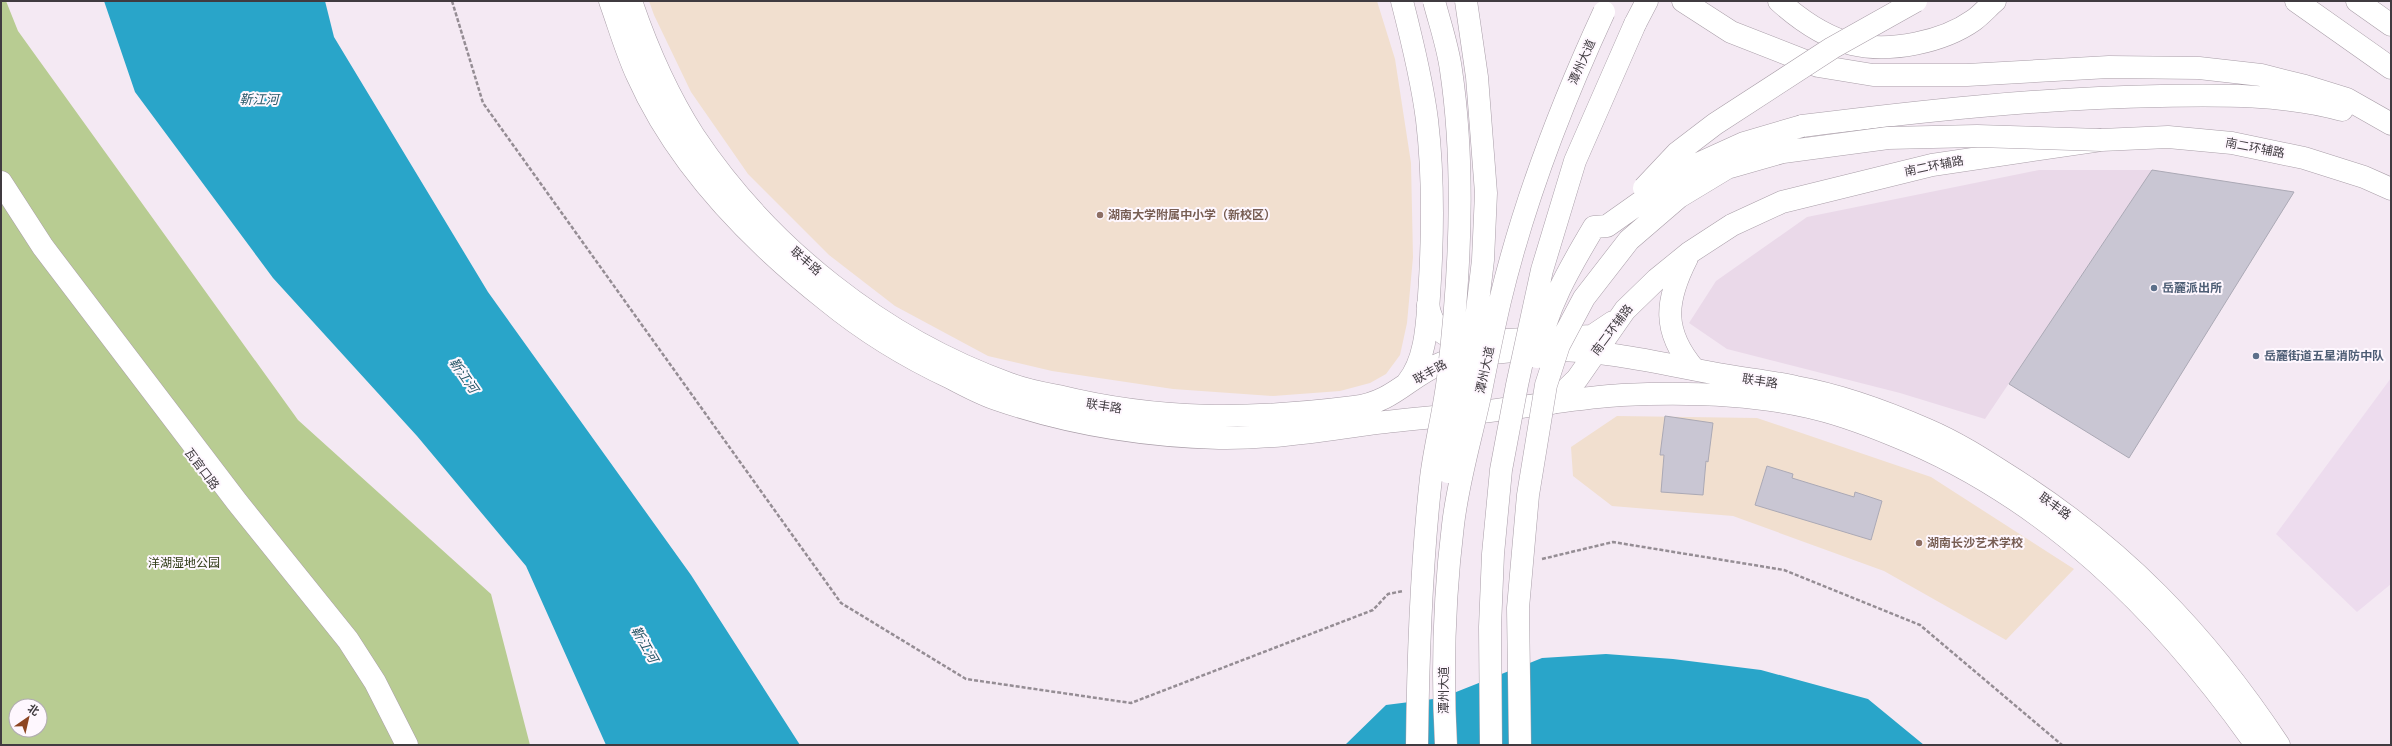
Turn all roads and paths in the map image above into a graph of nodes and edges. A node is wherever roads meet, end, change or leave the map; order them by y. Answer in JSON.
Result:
{"nodes":[{"id":1,"x":452,"y":1,"type":"edge"},
{"id":2,"x":610,"y":1,"type":"edge"},
{"id":3,"x":630,"y":1,"type":"edge"},
{"id":4,"x":1402,"y":1,"type":"edge"},
{"id":5,"x":1434,"y":1,"type":"edge"},
{"id":6,"x":1466,"y":1,"type":"edge"},
{"id":7,"x":1647,"y":1,"type":"edge"},
{"id":8,"x":1683,"y":1,"type":"edge"},
{"id":9,"x":1779,"y":1,"type":"edge"},
{"id":10,"x":1916,"y":1,"type":"edge"},
{"id":11,"x":1994,"y":1,"type":"edge"},
{"id":12,"x":2296,"y":1,"type":"edge"},
{"id":13,"x":2357,"y":1,"type":"edge"},
{"id":14,"x":1607,"y":6,"type":"edge"},
{"id":15,"x":2391,"y":25,"type":"edge"},
{"id":16,"x":2391,"y":68,"type":"edge"},
{"id":17,"x":2343,"y":104,"type":"junction"},
{"id":18,"x":2391,"y":125,"type":"edge"},
{"id":19,"x":2102,"y":140,"type":"junction"},
{"id":20,"x":1,"y":182,"type":"edge"},
{"id":21,"x":2391,"y":189,"type":"edge"},
{"id":22,"x":1,"y":195,"type":"edge"},
{"id":23,"x":1607,"y":226,"type":"junction"},
{"id":24,"x":1689,"y":253,"type":"junction"},
{"id":25,"x":1428,"y":305,"type":"junction"},
{"id":26,"x":1625,"y":310,"type":"junction"},
{"id":27,"x":1596,"y":352,"type":"junction"},
{"id":28,"x":1694,"y":369,"type":"junction"},
{"id":29,"x":1403,"y":388,"type":"junction"},
{"id":30,"x":1552,"y":403,"type":"junction"},
{"id":31,"x":1535,"y":560,"type":"dead end"},
{"id":32,"x":1412,"y":596,"type":"junction"},
{"id":33,"x":1518,"y":608,"type":"junction"},
{"id":34,"x":399,"y":745,"type":"edge"},
{"id":35,"x":407,"y":745,"type":"edge"},
{"id":36,"x":1417,"y":745,"type":"edge"},
{"id":37,"x":1446,"y":745,"type":"edge"},
{"id":38,"x":1491,"y":745,"type":"edge"},
{"id":39,"x":1520,"y":745,"type":"edge"},
{"id":40,"x":2062,"y":745,"type":"edge"},
{"id":41,"x":2256,"y":745,"type":"edge"},
{"id":42,"x":2279,"y":745,"type":"edge"}],
"edges":[{"from":1,"to":32,"type":"path"},
{"from":2,"to":30,"type":"main road","name":"联丰路"},
{"from":3,"to":29,"type":"main road","name":"联丰路"},
{"from":4,"to":25,"type":"main road"},
{"from":5,"to":32,"type":"main road","bridge":true},
{"from":6,"to":32,"type":"main road","bridge":true},
{"from":7,"to":38,"type":"main road","bridge":true},
{"from":8,"to":17,"type":"main road"},
{"from":9,"to":11,"type":"main road"},
{"from":10,"to":23,"type":"main road","bridge":true},
{"from":12,"to":16,"type":"main road"},
{"from":13,"to":15,"type":"main road"},
{"from":14,"to":37,"type":"main road","name":"潭州大道","bridge":true},
{"from":17,"to":18,"type":"main road"},
{"from":17,"to":23,"type":"main road","bridge":true},
{"from":19,"to":21,"type":"main road","name":"南二环辅路"},
{"from":19,"to":24,"type":"main road","name":"南二环辅路"},
{"from":19,"to":33,"type":"main road","bridge":true},
{"from":20,"to":35,"type":"main road"},
{"from":22,"to":34,"type":"main road","name":"瓦官口路"},
{"from":23,"to":33,"type":"main road","bridge":true},
{"from":24,"to":26,"type":"main road","name":"南二环辅路"},
{"from":24,"to":28,"type":"main road"},
{"from":25,"to":26,"type":"main road"},
{"from":25,"to":29,"type":"main road"},
{"from":26,"to":27,"type":"main road","name":"南二环辅路"},
{"from":27,"to":28,"type":"main road","name":"联丰路"},
{"from":27,"to":29,"type":"main road","name":"联丰路"},
{"from":27,"to":30,"type":"main road","name":"南二环辅路"},
{"from":28,"to":42,"type":"main road","name":"联丰路"},
{"from":30,"to":41,"type":"main road","name":"联丰路"},
{"from":31,"to":40,"type":"path"},
{"from":32,"to":36,"type":"main road","bridge":true},
{"from":33,"to":39,"type":"main road","bridge":true}]}
